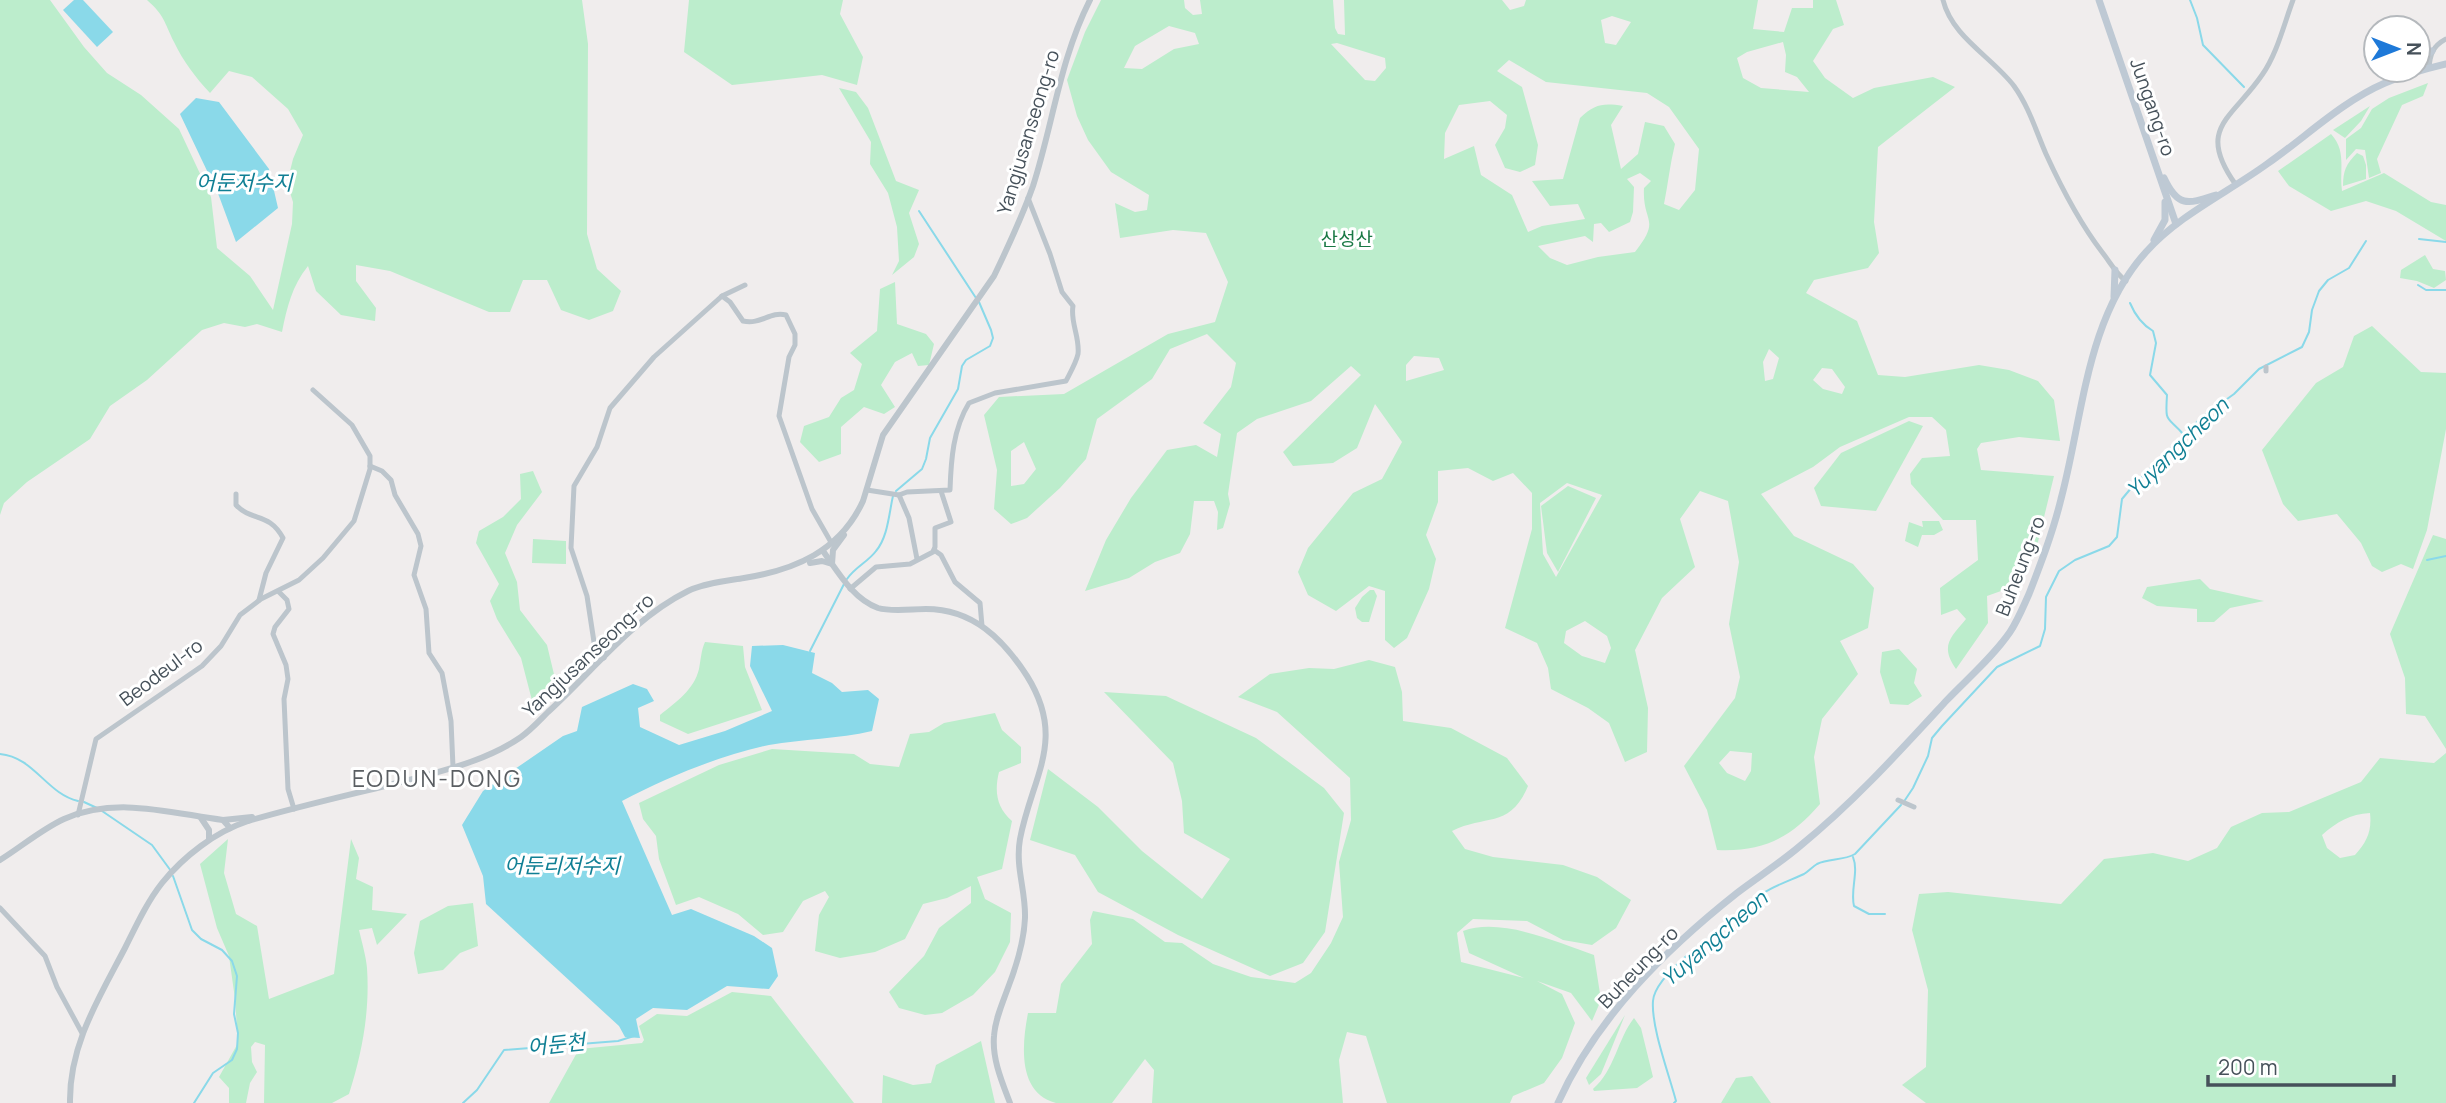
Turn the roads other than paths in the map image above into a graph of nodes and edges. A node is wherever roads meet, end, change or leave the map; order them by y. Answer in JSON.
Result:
{"nodes":[{"id":1,"x":1090,"y":0,"type":"edge"},
{"id":2,"x":1943,"y":0,"type":"edge"},
{"id":3,"x":2099,"y":0,"type":"edge"},
{"id":4,"x":2292,"y":0,"type":"edge"},
{"id":5,"x":2446,"y":40,"type":"edge"},
{"id":6,"x":2432,"y":51,"type":"edge"},
{"id":7,"x":2382,"y":84,"type":"edge"},
{"id":8,"x":2151,"y":150,"type":"junction"},
{"id":9,"x":2161,"y":181,"type":"junction"},
{"id":10,"x":2235,"y":185,"type":"junction"},
{"id":11,"x":2226,"y":191,"type":"junction"},
{"id":12,"x":1028,"y":198,"type":"junction"},
{"id":13,"x":2176,"y":224,"type":"junction"},
{"id":14,"x":2149,"y":248,"type":"junction"},
{"id":15,"x":2115,"y":270,"type":"junction"},
{"id":16,"x":2126,"y":281,"type":"junction"},
{"id":17,"x":745,"y":285,"type":"dead end"},
{"id":18,"x":722,"y":296,"type":"junction"},
{"id":19,"x":2112,"y":304,"type":"junction"},
{"id":20,"x":313,"y":390,"type":"dead end"},
{"id":21,"x":370,"y":466,"type":"junction"},
{"id":22,"x":867,"y":490,"type":"junction"},
{"id":23,"x":941,"y":491,"type":"junction"},
{"id":24,"x":236,"y":494,"type":"dead end"},
{"id":25,"x":896,"y":494,"type":"junction"},
{"id":26,"x":849,"y":525,"type":"junction"},
{"id":27,"x":832,"y":544,"type":"junction"},
{"id":28,"x":934,"y":550,"type":"junction"},
{"id":29,"x":823,"y":551,"type":"junction"},
{"id":30,"x":917,"y":559,"type":"junction"},
{"id":31,"x":832,"y":564,"type":"junction"},
{"id":32,"x":789,"y":568,"type":"junction"},
{"id":33,"x":849,"y":587,"type":"junction"},
{"id":34,"x":279,"y":592,"type":"junction"},
{"id":35,"x":259,"y":600,"type":"junction"},
{"id":36,"x":982,"y":626,"type":"junction"},
{"id":37,"x":604,"y":658,"type":"junction"},
{"id":38,"x":453,"y":768,"type":"junction"},
{"id":39,"x":1898,"y":800,"type":"dead end"},
{"id":40,"x":1914,"y":807,"type":"dead end"},
{"id":41,"x":295,"y":810,"type":"junction"},
{"id":42,"x":78,"y":815,"type":"junction"},
{"id":43,"x":268,"y":816,"type":"junction"},
{"id":44,"x":200,"y":817,"type":"junction"},
{"id":45,"x":223,"y":820,"type":"junction"},
{"id":46,"x":230,"y":828,"type":"junction"},
{"id":47,"x":207,"y":842,"type":"junction"},
{"id":48,"x":0,"y":860,"type":"edge"},
{"id":49,"x":0,"y":908,"type":"edge"},
{"id":50,"x":82,"y":1034,"type":"junction"},
{"id":51,"x":69,"y":1103,"type":"edge"},
{"id":52,"x":1010,"y":1103,"type":"edge"},
{"id":53,"x":1558,"y":1103,"type":"edge"}],
"edges":[{"from":1,"to":12,"type":"street","name":"Yangjusanseong-ro"},
{"from":2,"to":15,"type":"street"},
{"from":3,"to":8,"type":"main road","name":"Jungang-ro"},
{"from":4,"to":10,"type":"street"},
{"from":5,"to":6,"type":"street"},
{"from":7,"to":10,"type":"main road","name":"Buheung-ro"},
{"from":8,"to":9,"type":"main road","name":"Jungang-ro"},
{"from":8,"to":11,"type":"main road"},
{"from":9,"to":13,"type":"main road","name":"Jungang-ro"},
{"from":9,"to":14,"type":"main road"},
{"from":10,"to":11,"type":"main road","name":"Buheung-ro"},
{"from":11,"to":13,"type":"main road","name":"Buheung-ro"},
{"from":12,"to":22,"type":"street","name":"Yangjusanseong-ro"},
{"from":12,"to":23,"type":"street"},
{"from":13,"to":14,"type":"main road","name":"Buheung-ro"},
{"from":14,"to":16,"type":"main road","name":"Buheung-ro"},
{"from":15,"to":16,"type":"street"},
{"from":15,"to":19,"type":"main road"},
{"from":16,"to":19,"type":"main road","name":"Buheung-ro"},
{"from":17,"to":18,"type":"street"},
{"from":18,"to":27,"type":"street"},
{"from":18,"to":37,"type":"street"},
{"from":19,"to":53,"type":"main road","name":"Buheung-ro"},
{"from":20,"to":21,"type":"street"},
{"from":21,"to":34,"type":"street","name":"Beodeul-ro"},
{"from":21,"to":38,"type":"street"},
{"from":22,"to":25,"type":"street"},
{"from":22,"to":26,"type":"street","name":"Yangjusanseong-ro"},
{"from":23,"to":25,"type":"street"},
{"from":23,"to":28,"type":"street"},
{"from":24,"to":35,"type":"street"},
{"from":25,"to":30,"type":"street"},
{"from":26,"to":27,"type":"street","name":"Yangjusanseong-ro"},
{"from":26,"to":31,"type":"street"},
{"from":27,"to":29,"type":"street","name":"Yangjusanseong-ro"},
{"from":28,"to":30,"type":"street"},
{"from":28,"to":36,"type":"street"},
{"from":29,"to":31,"type":"street"},
{"from":29,"to":32,"type":"street","name":"Yangjusanseong-ro"},
{"from":30,"to":33,"type":"street"},
{"from":31,"to":32,"type":"street"},
{"from":31,"to":33,"type":"street"},
{"from":32,"to":37,"type":"street","name":"Yangjusanseong-ro"},
{"from":33,"to":36,"type":"street"},
{"from":34,"to":35,"type":"street","name":"Beodeul-ro"},
{"from":34,"to":41,"type":"street"},
{"from":35,"to":42,"type":"street","name":"Beodeul-ro"},
{"from":36,"to":52,"type":"street"},
{"from":37,"to":38,"type":"street","name":"Yangjusanseong-ro"},
{"from":38,"to":41,"type":"street","name":"Yangjusanseong-ro"},
{"from":39,"to":40,"type":"street"},
{"from":41,"to":43,"type":"street","name":"Yangjusanseong-ro"},
{"from":42,"to":44,"type":"street"},
{"from":42,"to":48,"type":"street"},
{"from":43,"to":45,"type":"street"},
{"from":43,"to":46,"type":"street","name":"Yangjusanseong-ro"},
{"from":44,"to":45,"type":"street"},
{"from":44,"to":47,"type":"street"},
{"from":45,"to":46,"type":"street"},
{"from":46,"to":47,"type":"street","name":"Yangjusanseong-ro"},
{"from":47,"to":50,"type":"street","name":"Yangjusanseong-ro"},
{"from":49,"to":50,"type":"street"},
{"from":50,"to":51,"type":"street","name":"Yangjusanseong-ro"}]}
